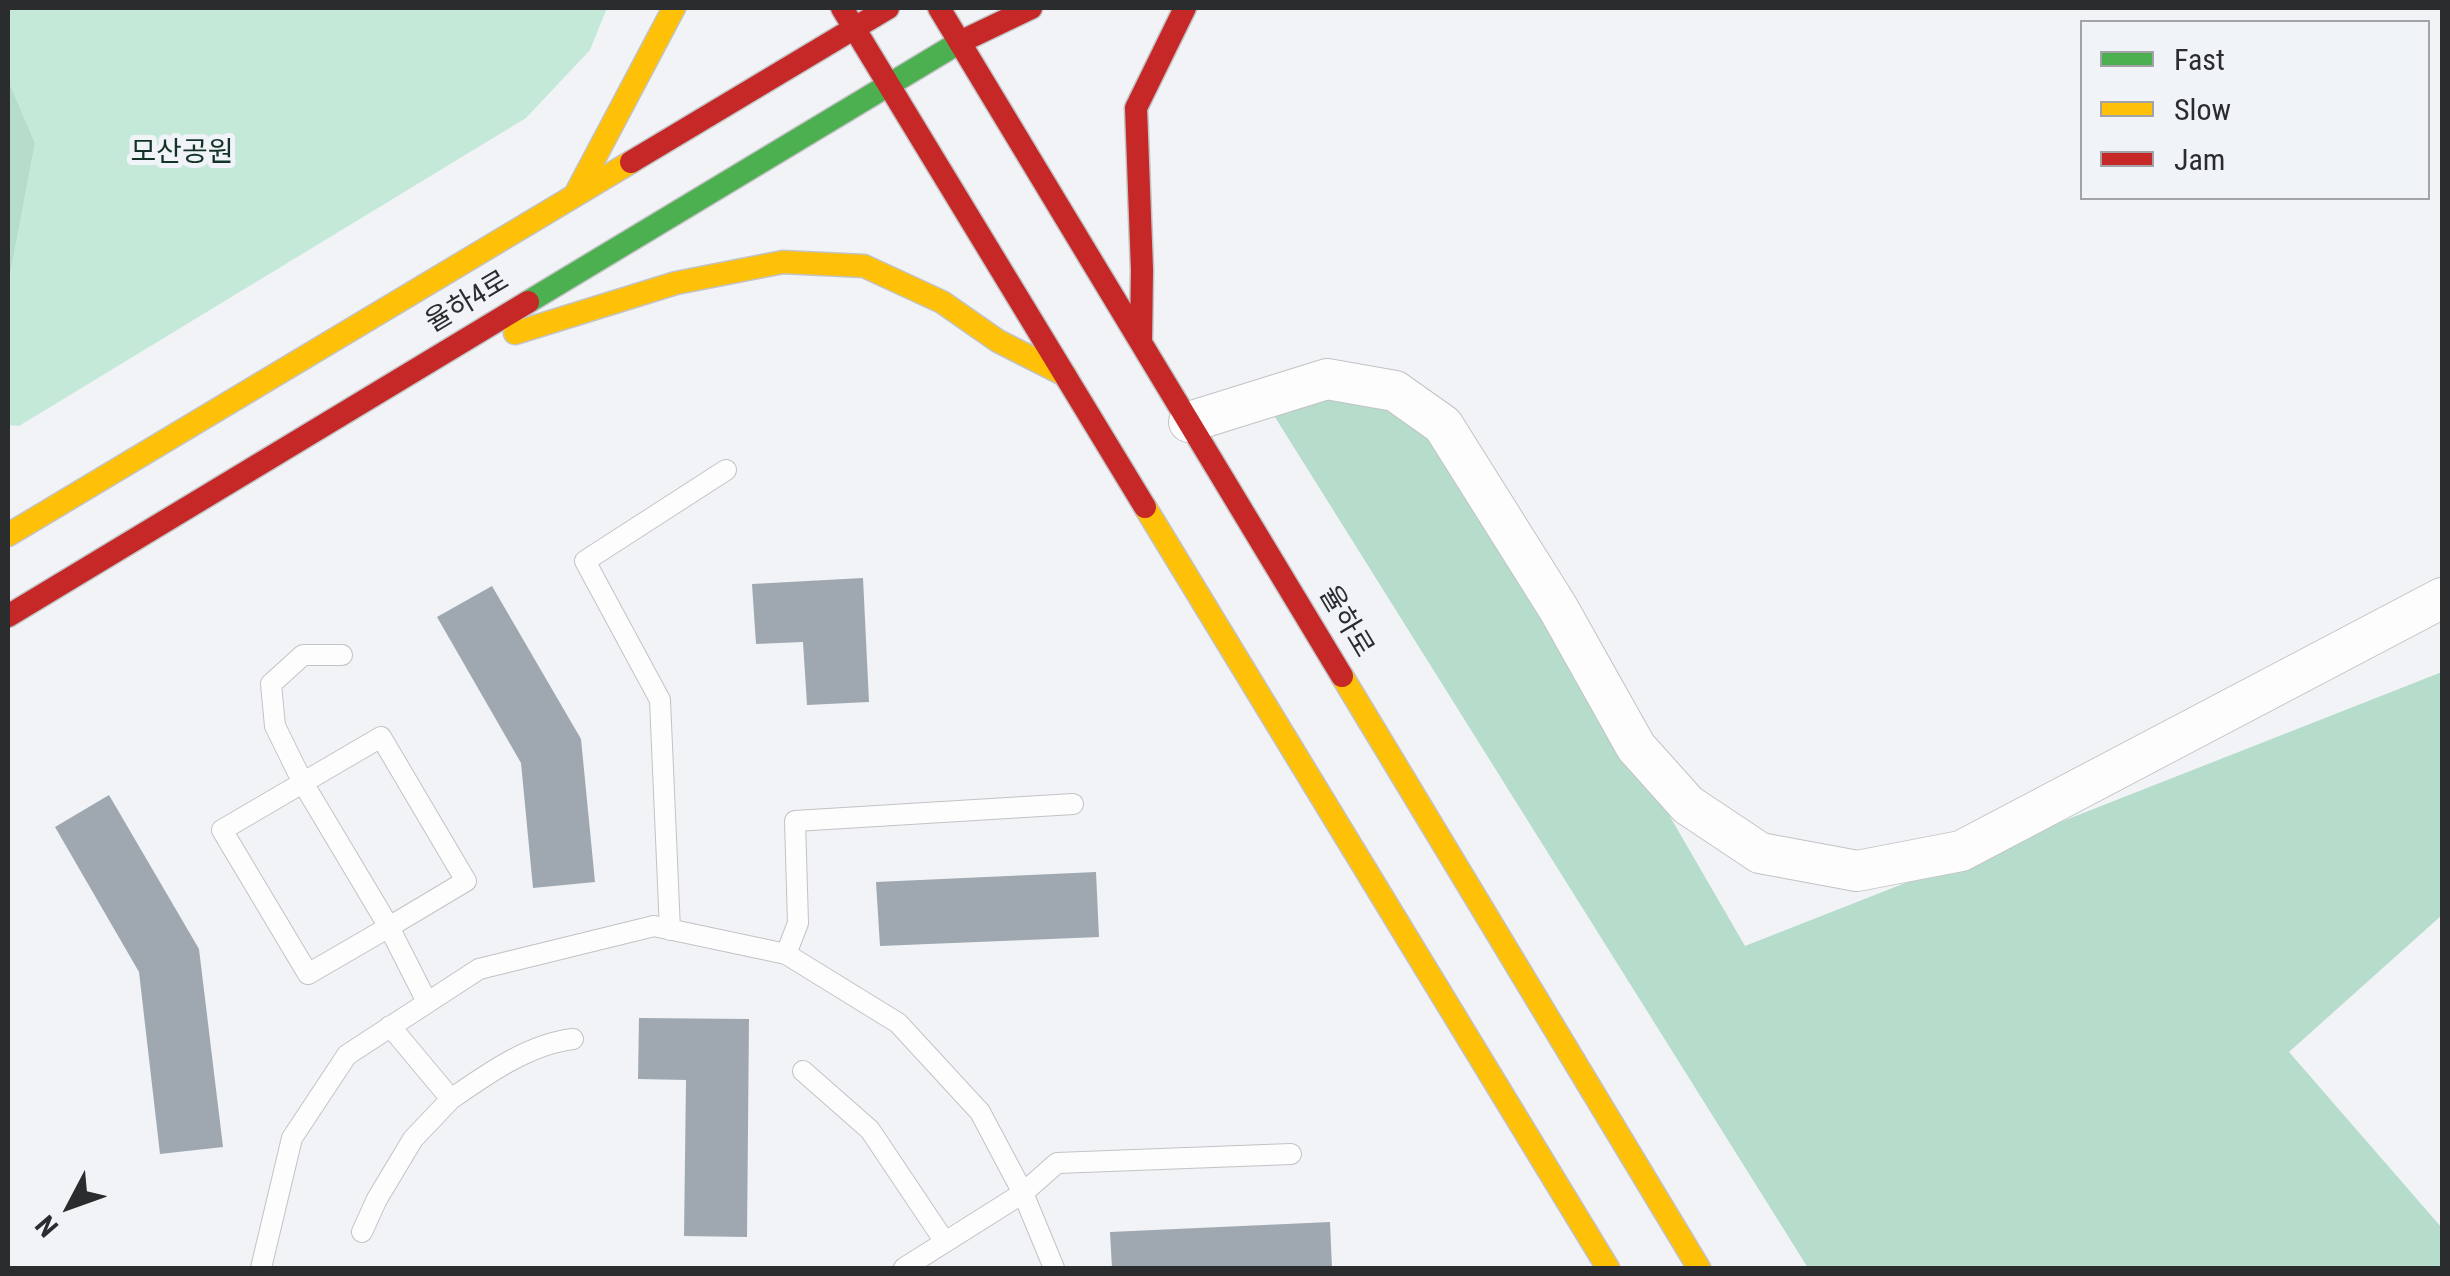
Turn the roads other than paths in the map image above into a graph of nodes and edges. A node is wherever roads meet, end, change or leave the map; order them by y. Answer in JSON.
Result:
{"nodes":[{"id":1,"x":674,"y":8,"type":"edge"},
{"id":2,"x":888,"y":8,"type":"edge"},
{"id":3,"x":939,"y":8,"type":"edge"},
{"id":4,"x":1030,"y":8,"type":"edge"},
{"id":5,"x":1185,"y":8,"type":"edge"},
{"id":6,"x":848,"y":18,"type":"edge"},
{"id":7,"x":960,"y":42,"type":"junction"},
{"id":8,"x":888,"y":84,"type":"junction"},
{"id":9,"x":574,"y":196,"type":"junction"},
{"id":10,"x":1141,"y":342,"type":"junction"},
{"id":11,"x":432,"y":360,"type":"junction"},
{"id":12,"x":1065,"y":375,"type":"junction"},
{"id":13,"x":1189,"y":422,"type":"junction"},
{"id":14,"x":726,"y":470,"type":"dead end"},
{"id":15,"x":8,"y":535,"type":"edge"},
{"id":16,"x":2442,"y":598,"type":"edge"},
{"id":17,"x":8,"y":616,"type":"edge"},
{"id":18,"x":342,"y":655,"type":"dead end"},
{"id":19,"x":304,"y":783,"type":"junction"},
{"id":20,"x":1073,"y":804,"type":"dead end"},
{"id":21,"x":388,"y":927,"type":"junction"},
{"id":22,"x":670,"y":930,"type":"junction"},
{"id":23,"x":786,"y":954,"type":"junction"},
{"id":24,"x":426,"y":1002,"type":"junction"},
{"id":25,"x":390,"y":1026,"type":"junction"},
{"id":26,"x":573,"y":1039,"type":"dead end"},
{"id":27,"x":803,"y":1071,"type":"dead end"},
{"id":28,"x":452,"y":1099,"type":"junction"},
{"id":29,"x":1291,"y":1154,"type":"dead end"},
{"id":30,"x":1023,"y":1193,"type":"junction"},
{"id":31,"x":362,"y":1232,"type":"dead end"},
{"id":32,"x":946,"y":1242,"type":"junction"},
{"id":33,"x":261,"y":1268,"type":"edge"},
{"id":34,"x":904,"y":1268,"type":"edge"},
{"id":35,"x":1054,"y":1268,"type":"edge"},
{"id":36,"x":1608,"y":1268,"type":"edge"},
{"id":37,"x":1700,"y":1268,"type":"edge"}],
"edges":[{"from":1,"to":9,"type":"main road"},
{"from":2,"to":6,"type":"main road","name":"율하4로"},
{"from":3,"to":7,"type":"main road","name":"율하로"},
{"from":4,"to":7,"type":"main road","name":"율하4로"},
{"from":5,"to":10,"type":"main road"},
{"from":6,"to":8,"type":"main road"},
{"from":6,"to":9,"type":"main road","name":"율하4로"},
{"from":7,"to":8,"type":"main road","name":"율하4로"},
{"from":7,"to":10,"type":"main road","name":"율하로"},
{"from":8,"to":11,"type":"main road","name":"율하4로"},
{"from":8,"to":12,"type":"main road"},
{"from":9,"to":15,"type":"main road","name":"율하4로"},
{"from":10,"to":13,"type":"main road","name":"율하로"},
{"from":11,"to":12,"type":"main road"},
{"from":11,"to":17,"type":"main road","name":"율하4로"},
{"from":12,"to":36,"type":"main road"},
{"from":13,"to":16,"type":"street"},
{"from":13,"to":37,"type":"main road","name":"율하로"},
{"from":14,"to":22,"type":"lane"},
{"from":18,"to":19,"type":"lane"},
{"from":19,"to":21,"type":"lane"},
{"from":19,"to":21,"type":"lane"},
{"from":19,"to":21,"type":"lane"},
{"from":20,"to":23,"type":"lane"},
{"from":21,"to":24,"type":"lane"},
{"from":22,"to":23,"type":"lane"},
{"from":22,"to":24,"type":"lane"},
{"from":23,"to":30,"type":"lane"},
{"from":24,"to":25,"type":"lane"},
{"from":25,"to":28,"type":"lane"},
{"from":25,"to":33,"type":"lane"},
{"from":26,"to":28,"type":"lane"},
{"from":27,"to":32,"type":"lane"},
{"from":28,"to":31,"type":"lane"},
{"from":29,"to":30,"type":"lane"},
{"from":30,"to":32,"type":"lane"},
{"from":30,"to":35,"type":"lane"},
{"from":32,"to":34,"type":"lane"}]}
